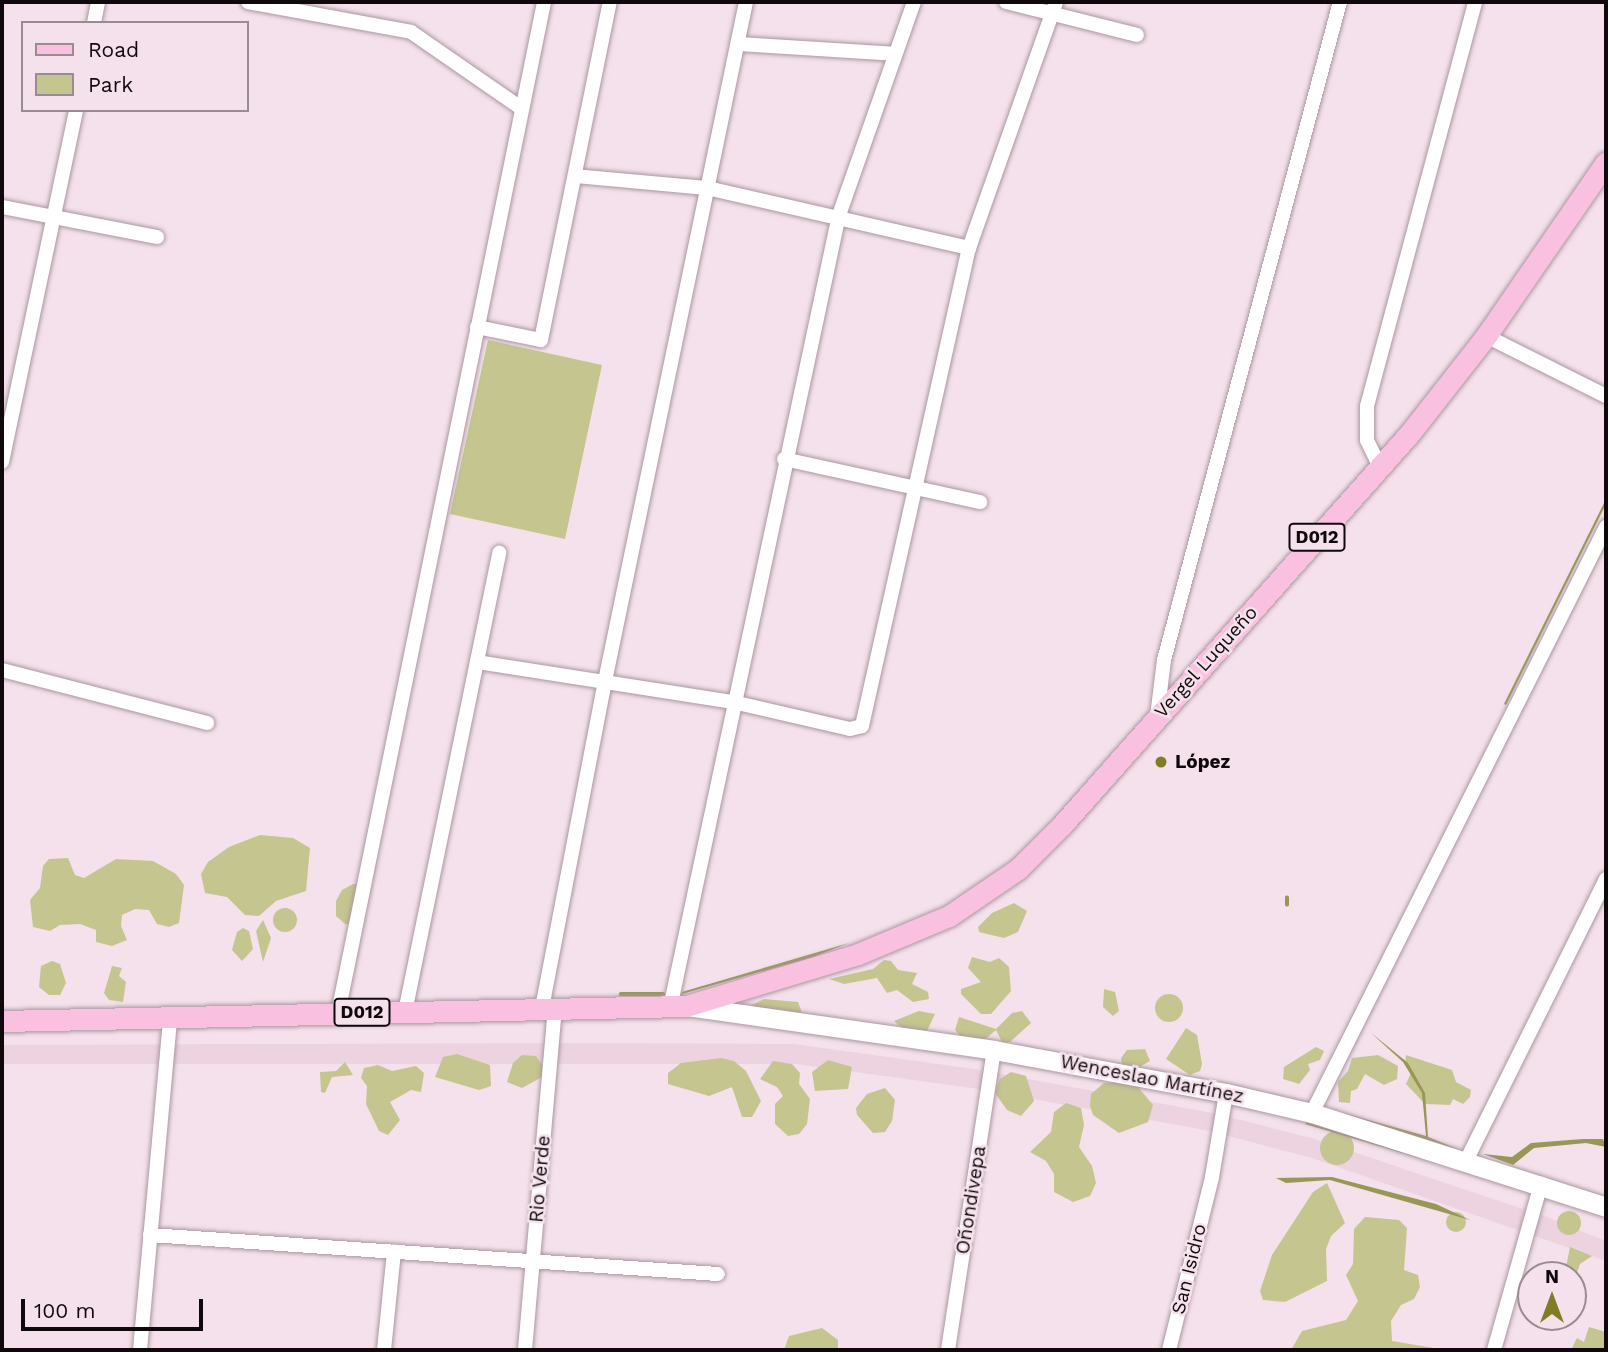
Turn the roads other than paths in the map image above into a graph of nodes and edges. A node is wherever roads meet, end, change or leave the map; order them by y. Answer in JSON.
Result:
{"nodes":[{"id":1,"x":98,"y":2,"type":"edge"},
{"id":2,"x":248,"y":2,"type":"edge"},
{"id":3,"x":544,"y":2,"type":"edge"},
{"id":4,"x":610,"y":2,"type":"edge"},
{"id":5,"x":746,"y":2,"type":"edge"},
{"id":6,"x":914,"y":2,"type":"edge"},
{"id":7,"x":1006,"y":2,"type":"edge"},
{"id":8,"x":1340,"y":2,"type":"edge"},
{"id":9,"x":1475,"y":2,"type":"edge"},
{"id":10,"x":1054,"y":8,"type":"edge"},
{"id":11,"x":94,"y":21,"type":"edge"},
{"id":12,"x":1137,"y":35,"type":"dead end"},
{"id":13,"x":738,"y":44,"type":"junction"},
{"id":14,"x":895,"y":54,"type":"junction"},
{"id":15,"x":522,"y":109,"type":"junction"},
{"id":16,"x":76,"y":112,"type":"edge"},
{"id":17,"x":1606,"y":162,"type":"edge"},
{"id":18,"x":575,"y":176,"type":"junction"},
{"id":19,"x":707,"y":188,"type":"junction"},
{"id":20,"x":2,"y":207,"type":"edge"},
{"id":21,"x":839,"y":215,"type":"junction"},
{"id":22,"x":53,"y":217,"type":"junction"},
{"id":23,"x":157,"y":237,"type":"dead end"},
{"id":24,"x":969,"y":248,"type":"junction"},
{"id":25,"x":477,"y":327,"type":"junction"},
{"id":26,"x":1486,"y":336,"type":"junction"},
{"id":27,"x":1606,"y":396,"type":"edge"},
{"id":28,"x":784,"y":459,"type":"junction"},
{"id":29,"x":2,"y":462,"type":"edge"},
{"id":30,"x":1380,"y":467,"type":"junction"},
{"id":31,"x":913,"y":487,"type":"junction"},
{"id":32,"x":980,"y":502,"type":"dead end"},
{"id":33,"x":1606,"y":527,"type":"edge"},
{"id":34,"x":499,"y":553,"type":"dead end"},
{"id":35,"x":477,"y":662,"type":"junction"},
{"id":36,"x":2,"y":670,"type":"edge"},
{"id":37,"x":605,"y":681,"type":"junction"},
{"id":38,"x":733,"y":702,"type":"junction"},
{"id":39,"x":1157,"y":718,"type":"junction"},
{"id":40,"x":207,"y":723,"type":"dead end"},
{"id":41,"x":1606,"y":879,"type":"edge"},
{"id":42,"x":678,"y":1007,"type":"junction"},
{"id":43,"x":549,"y":1008,"type":"junction"},
{"id":44,"x":405,"y":1012,"type":"junction"},
{"id":45,"x":338,"y":1013,"type":"junction"},
{"id":46,"x":170,"y":1019,"type":"junction"},
{"id":47,"x":2,"y":1021,"type":"edge"},
{"id":48,"x":994,"y":1049,"type":"junction"},
{"id":49,"x":1226,"y":1093,"type":"junction"},
{"id":50,"x":1312,"y":1113,"type":"junction"},
{"id":51,"x":1466,"y":1161,"type":"junction"},
{"id":52,"x":1541,"y":1184,"type":"junction"},
{"id":53,"x":1606,"y":1207,"type":"edge"},
{"id":54,"x":150,"y":1235,"type":"junction"},
{"id":55,"x":394,"y":1252,"type":"junction"},
{"id":56,"x":533,"y":1262,"type":"junction"},
{"id":57,"x":718,"y":1275,"type":"dead end"},
{"id":58,"x":140,"y":1350,"type":"edge"},
{"id":59,"x":384,"y":1350,"type":"edge"},
{"id":60,"x":526,"y":1350,"type":"edge"},
{"id":61,"x":948,"y":1350,"type":"edge"},
{"id":62,"x":1169,"y":1350,"type":"edge"},
{"id":63,"x":1494,"y":1350,"type":"edge"}],
"edges":[{"from":1,"to":11,"type":"street"},
{"from":2,"to":15,"type":"street"},
{"from":3,"to":15,"type":"street"},
{"from":4,"to":18,"type":"street"},
{"from":5,"to":13,"type":"street","name":"Rio Verde"},
{"from":6,"to":14,"type":"street"},
{"from":7,"to":10,"type":"street"},
{"from":8,"to":39,"type":"street"},
{"from":9,"to":30,"type":"street"},
{"from":10,"to":12,"type":"street"},
{"from":10,"to":24,"type":"street"},
{"from":13,"to":14,"type":"street"},
{"from":13,"to":19,"type":"street","name":"Rio Verde"},
{"from":14,"to":21,"type":"street"},
{"from":15,"to":25,"type":"street"},
{"from":16,"to":22,"type":"street"},
{"from":17,"to":26,"type":"main road","name":"Vergel Luqueño","number":"D012"},
{"from":18,"to":19,"type":"street"},
{"from":18,"to":25,"type":"street"},
{"from":19,"to":21,"type":"street"},
{"from":19,"to":37,"type":"street","name":"Rio Verde"},
{"from":20,"to":22,"type":"street"},
{"from":21,"to":24,"type":"street"},
{"from":21,"to":28,"type":"street"},
{"from":22,"to":23,"type":"street"},
{"from":22,"to":29,"type":"street"},
{"from":24,"to":31,"type":"street"},
{"from":25,"to":45,"type":"street"},
{"from":26,"to":27,"type":"street"},
{"from":26,"to":30,"type":"main road","name":"Vergel Luqueño","number":"D012"},
{"from":28,"to":31,"type":"street"},
{"from":28,"to":38,"type":"street"},
{"from":30,"to":39,"type":"main road","name":"Vergel Luqueño","number":"D012"},
{"from":31,"to":32,"type":"street"},
{"from":31,"to":38,"type":"street"},
{"from":33,"to":50,"type":"street"},
{"from":34,"to":35,"type":"street"},
{"from":35,"to":37,"type":"street"},
{"from":35,"to":44,"type":"street"},
{"from":36,"to":40,"type":"street"},
{"from":37,"to":38,"type":"street"},
{"from":37,"to":43,"type":"street","name":"Rio Verde"},
{"from":38,"to":42,"type":"street"},
{"from":39,"to":42,"type":"main road","name":"Vergel Luqueño","number":"D012"},
{"from":41,"to":51,"type":"street"},
{"from":42,"to":43,"type":"main road","number":"D012"},
{"from":42,"to":48,"type":"main road","name":"Wenceslao Martínez"},
{"from":43,"to":44,"type":"main road","number":"D012"},
{"from":43,"to":56,"type":"street","name":"Rio Verde"},
{"from":44,"to":45,"type":"main road","number":"D012"},
{"from":45,"to":46,"type":"main road","number":"D012"},
{"from":46,"to":47,"type":"main road","number":"D012"},
{"from":46,"to":54,"type":"street"},
{"from":48,"to":49,"type":"main road","name":"Wenceslao Martínez"},
{"from":48,"to":61,"type":"street","name":"Oñondivepa"},
{"from":49,"to":50,"type":"main road","name":"Wenceslao Martínez"},
{"from":49,"to":62,"type":"street","name":"San Isidro"},
{"from":50,"to":51,"type":"main road","name":"Wenceslao Martínez"},
{"from":51,"to":52,"type":"main road","name":"Wenceslao Martínez"},
{"from":52,"to":53,"type":"main road","name":"Wenceslao Martínez"},
{"from":52,"to":63,"type":"street"},
{"from":54,"to":55,"type":"street"},
{"from":54,"to":58,"type":"street"},
{"from":55,"to":56,"type":"street"},
{"from":55,"to":59,"type":"street"},
{"from":56,"to":57,"type":"street"},
{"from":56,"to":60,"type":"street","name":"Rio Verde"}]}
